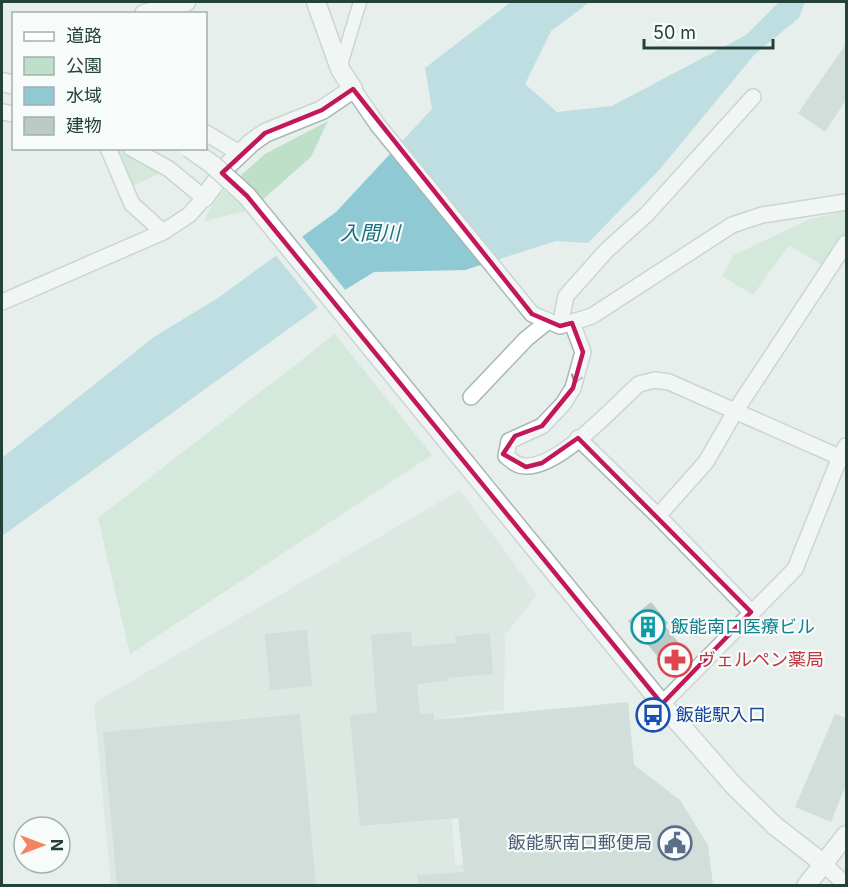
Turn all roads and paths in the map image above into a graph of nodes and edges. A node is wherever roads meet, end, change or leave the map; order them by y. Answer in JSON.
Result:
{"nodes":[{"id":1,"x":186,"y":2,"type":"edge"},
{"id":2,"x":316,"y":2,"type":"edge"},
{"id":3,"x":360,"y":2,"type":"edge"},
{"id":4,"x":151,"y":12,"type":"edge"},
{"id":5,"x":340,"y":69,"type":"junction"},
{"id":6,"x":353,"y":89,"type":"junction"},
{"id":7,"x":753,"y":97,"type":"dead end"},
{"id":8,"x":207,"y":134,"type":"edge"},
{"id":9,"x":109,"y":150,"type":"edge"},
{"id":10,"x":135,"y":150,"type":"edge"},
{"id":11,"x":192,"y":150,"type":"edge"},
{"id":12,"x":239,"y":153,"type":"junction"},
{"id":13,"x":204,"y":198,"type":"junction"},
{"id":14,"x":846,"y":202,"type":"edge"},
{"id":15,"x":163,"y":232,"type":"junction"},
{"id":16,"x":846,"y":243,"type":"edge"},
{"id":17,"x":2,"y":302,"type":"edge"},
{"id":18,"x":560,"y":324,"type":"junction"},
{"id":19,"x":471,"y":397,"type":"dead end"},
{"id":20,"x":736,"y":410,"type":"junction"},
{"id":21,"x":578,"y":438,"type":"junction"},
{"id":22,"x":844,"y":454,"type":"edge"},
{"id":23,"x":658,"y":516,"type":"junction"},
{"id":24,"x":751,"y":612,"type":"junction"},
{"id":25,"x":662,"y":704,"type":"junction"},
{"id":26,"x":846,"y":835,"type":"edge"},
{"id":27,"x":824,"y":864,"type":"junction"},
{"id":28,"x":846,"y":870,"type":"edge"},
{"id":29,"x":806,"y":885,"type":"edge"},
{"id":30,"x":846,"y":885,"type":"edge"}],
"edges":[{"from":1,"to":4,"type":"street"},
{"from":2,"to":5,"type":"street"},
{"from":3,"to":5,"type":"street"},
{"from":5,"to":6,"type":"street"},
{"from":6,"to":12,"type":"street"},
{"from":6,"to":18,"type":"street"},
{"from":7,"to":18,"type":"street"},
{"from":8,"to":12,"type":"street"},
{"from":9,"to":15,"type":"street"},
{"from":10,"to":13,"type":"street"},
{"from":11,"to":25,"type":"street","bridge":true},
{"from":12,"to":13,"type":"street"},
{"from":13,"to":15,"type":"street"},
{"from":14,"to":18,"type":"street"},
{"from":15,"to":17,"type":"street"},
{"from":16,"to":20,"type":"street"},
{"from":18,"to":19,"type":"street"},
{"from":18,"to":21,"type":"street","one_way":true},
{"from":20,"to":21,"type":"street"},
{"from":20,"to":22,"type":"street"},
{"from":20,"to":23,"type":"street"},
{"from":21,"to":23,"type":"street"},
{"from":22,"to":24,"type":"street"},
{"from":23,"to":24,"type":"street"},
{"from":24,"to":25,"type":"street"},
{"from":25,"to":27,"type":"street"},
{"from":26,"to":27,"type":"street"},
{"from":27,"to":28,"type":"street"},
{"from":27,"to":29,"type":"street"},
{"from":27,"to":30,"type":"street"}]}
